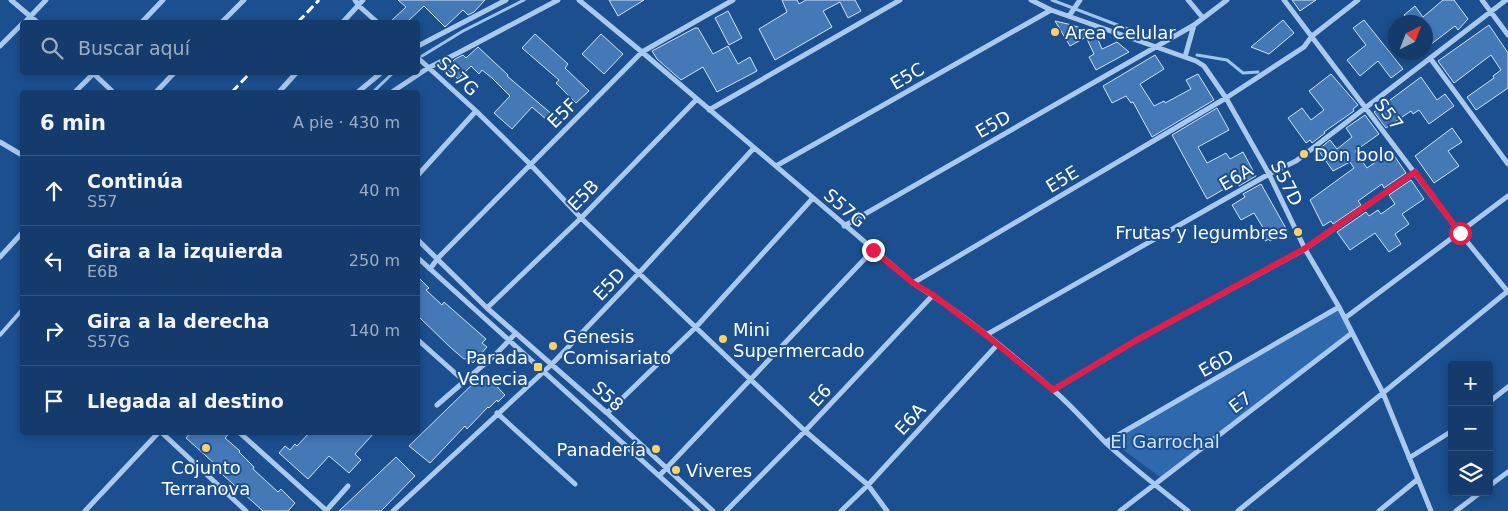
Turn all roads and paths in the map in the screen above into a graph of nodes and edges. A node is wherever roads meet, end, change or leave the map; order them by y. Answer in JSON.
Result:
{"nodes":[{"id":1,"x":11,"y":0,"type":"edge"},
{"id":2,"x":46,"y":0,"type":"edge"},
{"id":3,"x":163,"y":0,"type":"edge"},
{"id":4,"x":244,"y":0,"type":"edge"},
{"id":5,"x":355,"y":0,"type":"edge"},
{"id":6,"x":363,"y":0,"type":"edge"},
{"id":7,"x":506,"y":0,"type":"edge"},
{"id":8,"x":558,"y":0,"type":"edge"},
{"id":9,"x":579,"y":0,"type":"edge"},
{"id":10,"x":733,"y":0,"type":"edge"},
{"id":11,"x":900,"y":0,"type":"edge"},
{"id":12,"x":1030,"y":0,"type":"edge"},
{"id":13,"x":1080,"y":0,"type":"edge"},
{"id":14,"x":1188,"y":0,"type":"edge"},
{"id":15,"x":1227,"y":0,"type":"edge"},
{"id":16,"x":1284,"y":0,"type":"edge"},
{"id":17,"x":1358,"y":0,"type":"edge"},
{"id":18,"x":1482,"y":0,"type":"edge"},
{"id":19,"x":1506,"y":0,"type":"edge"},
{"id":20,"x":359,"y":6,"type":"junction"},
{"id":21,"x":1051,"y":10,"type":"junction"},
{"id":22,"x":1491,"y":12,"type":"junction"},
{"id":23,"x":1069,"y":16,"type":"junction"},
{"id":24,"x":30,"y":17,"type":"junction"},
{"id":25,"x":1203,"y":18,"type":"junction"},
{"id":26,"x":27,"y":20,"type":"edge"},
{"id":27,"x":34,"y":20,"type":"edge"},
{"id":28,"x":144,"y":20,"type":"edge"},
{"id":29,"x":224,"y":20,"type":"edge"},
{"id":30,"x":345,"y":20,"type":"edge"},
{"id":31,"x":375,"y":20,"type":"edge"},
{"id":32,"x":1194,"y":25,"type":"junction"},
{"id":33,"x":20,"y":28,"type":"edge"},
{"id":34,"x":1508,"y":35,"type":"edge"},
{"id":35,"x":1312,"y":36,"type":"junction"},
{"id":36,"x":420,"y":45,"type":"edge"},
{"id":37,"x":0,"y":46,"type":"edge"},
{"id":38,"x":1156,"y":47,"type":"junction"},
{"id":39,"x":642,"y":52,"type":"junction"},
{"id":40,"x":1433,"y":56,"type":"edge"},
{"id":41,"x":1185,"y":57,"type":"junction"},
{"id":42,"x":420,"y":60,"type":"edge"},
{"id":43,"x":1427,"y":60,"type":"edge"},
{"id":44,"x":1431,"y":60,"type":"edge"},
{"id":45,"x":428,"y":68,"type":"junction"},
{"id":46,"x":420,"y":73,"type":"edge"},
{"id":47,"x":91,"y":75,"type":"edge"},
{"id":48,"x":95,"y":75,"type":"edge"},
{"id":49,"x":172,"y":75,"type":"edge"},
{"id":50,"x":294,"y":75,"type":"edge"},
{"id":51,"x":378,"y":75,"type":"edge"},
{"id":52,"x":418,"y":75,"type":"edge"},
{"id":53,"x":77,"y":90,"type":"edge"},
{"id":54,"x":111,"y":90,"type":"edge"},
{"id":55,"x":158,"y":90,"type":"edge"},
{"id":56,"x":281,"y":90,"type":"edge"},
{"id":57,"x":360,"y":90,"type":"edge"},
{"id":58,"x":395,"y":90,"type":"edge"},
{"id":59,"x":1226,"y":98,"type":"junction"},
{"id":60,"x":696,"y":100,"type":"junction"},
{"id":61,"x":1366,"y":107,"type":"junction"},
{"id":62,"x":709,"y":110,"type":"junction"},
{"id":63,"x":476,"y":111,"type":"junction"},
{"id":64,"x":0,"y":142,"type":"edge"},
{"id":65,"x":753,"y":148,"type":"junction"},
{"id":66,"x":20,"y":154,"type":"edge"},
{"id":67,"x":530,"y":164,"type":"junction"},
{"id":68,"x":1508,"y":164,"type":"edge"},
{"id":69,"x":776,"y":166,"type":"junction"},
{"id":70,"x":1415,"y":172,"type":"junction"},
{"id":71,"x":420,"y":173,"type":"edge"},
{"id":72,"x":1268,"y":174,"type":"junction"},
{"id":73,"x":1508,"y":196,"type":"edge"},
{"id":74,"x":813,"y":198,"type":"junction"},
{"id":75,"x":580,"y":218,"type":"junction"},
{"id":76,"x":844,"y":226,"type":"junction"},
{"id":77,"x":1460,"y":233,"type":"junction"},
{"id":78,"x":20,"y":235,"type":"edge"},
{"id":79,"x":420,"y":242,"type":"edge"},
{"id":80,"x":1304,"y":249,"type":"junction"},
{"id":81,"x":873,"y":250,"type":"junction"},
{"id":82,"x":0,"y":257,"type":"edge"},
{"id":83,"x":438,"y":258,"type":"junction"},
{"id":84,"x":420,"y":260,"type":"edge"},
{"id":85,"x":430,"y":269,"type":"junction"},
{"id":86,"x":639,"y":273,"type":"junction"},
{"id":87,"x":913,"y":283,"type":"junction"},
{"id":88,"x":1508,"y":292,"type":"edge"},
{"id":89,"x":933,"y":295,"type":"junction"},
{"id":90,"x":1339,"y":307,"type":"junction"},
{"id":91,"x":487,"y":308,"type":"junction"},
{"id":92,"x":20,"y":312,"type":"edge"},
{"id":93,"x":1345,"y":318,"type":"junction"},
{"id":94,"x":696,"y":327,"type":"junction"},
{"id":95,"x":516,"y":333,"type":"junction"},
{"id":96,"x":1352,"y":334,"type":"junction"},
{"id":97,"x":0,"y":335,"type":"edge"},
{"id":98,"x":986,"y":335,"type":"junction"},
{"id":99,"x":510,"y":341,"type":"junction"},
{"id":100,"x":420,"y":342,"type":"edge"},
{"id":101,"x":997,"y":345,"type":"junction"},
{"id":102,"x":552,"y":364,"type":"junction"},
{"id":103,"x":542,"y":370,"type":"junction"},
{"id":104,"x":751,"y":380,"type":"junction"},
{"id":105,"x":464,"y":381,"type":"junction"},
{"id":106,"x":1508,"y":387,"type":"edge"},
{"id":107,"x":1053,"y":390,"type":"junction"},
{"id":108,"x":1383,"y":393,"type":"junction"},
{"id":109,"x":1493,"y":399,"type":"edge"},
{"id":110,"x":437,"y":405,"type":"dead end"},
{"id":111,"x":497,"y":413,"type":"junction"},
{"id":112,"x":607,"y":413,"type":"junction"},
{"id":113,"x":805,"y":431,"type":"junction"},
{"id":114,"x":1448,"y":434,"type":"edge"},
{"id":115,"x":157,"y":435,"type":"edge"},
{"id":116,"x":163,"y":435,"type":"edge"},
{"id":117,"x":242,"y":435,"type":"edge"},
{"id":118,"x":1106,"y":442,"type":"junction"},
{"id":119,"x":1409,"y":458,"type":"junction"},
{"id":120,"x":667,"y":469,"type":"junction"},
{"id":121,"x":1508,"y":472,"type":"edge"},
{"id":122,"x":659,"y":476,"type":"junction"},
{"id":123,"x":1418,"y":479,"type":"junction"},
{"id":124,"x":1493,"y":483,"type":"edge"},
{"id":125,"x":575,"y":484,"type":"dead end"},
{"id":126,"x":868,"y":485,"type":"junction"},
{"id":127,"x":1154,"y":485,"type":"junction"},
{"id":128,"x":348,"y":486,"type":"dead end"},
{"id":129,"x":1476,"y":496,"type":"edge"},
{"id":130,"x":85,"y":511,"type":"edge"},
{"id":131,"x":246,"y":511,"type":"edge"},
{"id":132,"x":327,"y":511,"type":"edge"},
{"id":133,"x":393,"y":511,"type":"edge"},
{"id":134,"x":698,"y":511,"type":"edge"},
{"id":135,"x":713,"y":511,"type":"edge"},
{"id":136,"x":726,"y":511,"type":"edge"},
{"id":137,"x":840,"y":511,"type":"edge"},
{"id":138,"x":888,"y":511,"type":"edge"},
{"id":139,"x":1120,"y":511,"type":"edge"},
{"id":140,"x":1188,"y":511,"type":"edge"},
{"id":141,"x":1238,"y":511,"type":"edge"},
{"id":142,"x":1379,"y":511,"type":"edge"},
{"id":143,"x":1431,"y":511,"type":"edge"},
{"id":144,"x":1456,"y":511,"type":"edge"}],
"edges":[{"from":1,"to":24,"type":"street"},
{"from":2,"to":24,"type":"street"},
{"from":3,"to":28,"type":"street"},
{"from":4,"to":29,"type":"street"},
{"from":5,"to":20,"type":"street"},
{"from":6,"to":20,"type":"street"},
{"from":7,"to":36,"type":"street"},
{"from":8,"to":45,"type":"street"},
{"from":9,"to":39,"type":"street","name":"S57G"},
{"from":10,"to":39,"type":"street","name":"E5F"},
{"from":11,"to":62,"type":"street"},
{"from":12,"to":21,"type":"street","name":"S57D"},
{"from":13,"to":23,"type":"street"},
{"from":14,"to":25,"type":"street"},
{"from":15,"to":25,"type":"street"},
{"from":16,"to":35,"type":"street","name":"S57"},
{"from":17,"to":35,"type":"street"},
{"from":18,"to":22,"type":"street"},
{"from":19,"to":22,"type":"street","name":"E6A"},
{"from":20,"to":30,"type":"street"},
{"from":20,"to":31,"type":"street"},
{"from":21,"to":23,"type":"street","name":"S57D"},
{"from":21,"to":69,"type":"street","name":"E5C"},
{"from":22,"to":34,"type":"street"},
{"from":22,"to":40,"type":"street","name":"E6A"},
{"from":23,"to":38,"type":"street","name":"S57D"},
{"from":24,"to":26,"type":"street"},
{"from":24,"to":27,"type":"street"},
{"from":25,"to":32,"type":"street"},
{"from":32,"to":38,"type":"street"},
{"from":32,"to":41,"type":"street"},
{"from":33,"to":37,"type":"street"},
{"from":35,"to":59,"type":"street"},
{"from":35,"to":61,"type":"street","name":"S57"},
{"from":38,"to":41,"type":"street","name":"S57D"},
{"from":38,"to":76,"type":"street","name":"E5D"},
{"from":39,"to":60,"type":"street","name":"S57G"},
{"from":39,"to":67,"type":"street","name":"E5F"},
{"from":41,"to":59,"type":"street","name":"S57D"},
{"from":42,"to":45,"type":"street","name":"S57G"},
{"from":43,"to":61,"type":"street","name":"E6A"},
{"from":44,"to":68,"type":"street"},
{"from":45,"to":46,"type":"street"},
{"from":45,"to":63,"type":"street","name":"S57G"},
{"from":47,"to":53,"type":"street"},
{"from":48,"to":54,"type":"street"},
{"from":49,"to":55,"type":"street"},
{"from":50,"to":56,"type":"street"},
{"from":51,"to":57,"type":"street"},
{"from":52,"to":58,"type":"street"},
{"from":59,"to":72,"type":"street","name":"S57D"},
{"from":59,"to":87,"type":"street","name":"E5E"},
{"from":60,"to":62,"type":"street","name":"S57G"},
{"from":60,"to":75,"type":"street","name":"E5B"},
{"from":61,"to":70,"type":"street","name":"S57"},
{"from":61,"to":72,"type":"street","name":"E6A"},
{"from":62,"to":65,"type":"street","name":"S57G"},
{"from":63,"to":67,"type":"street","name":"S57G"},
{"from":63,"to":71,"type":"street"},
{"from":64,"to":66,"type":"street"},
{"from":65,"to":69,"type":"street","name":"S57G"},
{"from":65,"to":86,"type":"street","name":"E5D"},
{"from":67,"to":75,"type":"street","name":"S57G"},
{"from":67,"to":83,"type":"street","name":"E5F"},
{"from":69,"to":74,"type":"street","name":"S57G"},
{"from":70,"to":77,"type":"street","name":"S57"},
{"from":70,"to":80,"type":"street"},
{"from":72,"to":80,"type":"street","name":"S57D"},
{"from":72,"to":98,"type":"street","name":"E6A"},
{"from":73,"to":77,"type":"street"},
{"from":74,"to":76,"type":"street","name":"S57G"},
{"from":74,"to":94,"type":"street"},
{"from":75,"to":86,"type":"street","name":"S57G"},
{"from":75,"to":91,"type":"street","name":"E5B"},
{"from":76,"to":81,"type":"street","name":"S57G"},
{"from":77,"to":88,"type":"street","name":"S57"},
{"from":77,"to":93,"type":"street"},
{"from":78,"to":82,"type":"street"},
{"from":79,"to":83,"type":"street","name":"S58"},
{"from":80,"to":90,"type":"street","name":"S57D"},
{"from":80,"to":107,"type":"street"},
{"from":81,"to":87,"type":"street","name":"S57G"},
{"from":81,"to":104,"type":"street"},
{"from":83,"to":85,"type":"street","name":"E5F"},
{"from":83,"to":91,"type":"street","name":"S58"},
{"from":84,"to":85,"type":"street","name":"S58"},
{"from":85,"to":99,"type":"street","name":"S58"},
{"from":86,"to":94,"type":"street","name":"S57G"},
{"from":86,"to":102,"type":"street","name":"E5D"},
{"from":87,"to":89,"type":"street","name":"S57G"},
{"from":88,"to":108,"type":"street"},
{"from":89,"to":98,"type":"street","name":"S57G"},
{"from":89,"to":113,"type":"street","name":"E6"},
{"from":90,"to":93,"type":"street","name":"S57D"},
{"from":90,"to":118,"type":"street","name":"E6D"},
{"from":91,"to":95,"type":"street","name":"S58"},
{"from":92,"to":97,"type":"lane"},
{"from":93,"to":96,"type":"street","name":"S57D"},
{"from":94,"to":104,"type":"street","name":"S57G"},
{"from":94,"to":112,"type":"street"},
{"from":95,"to":99,"type":"street"},
{"from":95,"to":102,"type":"street","name":"S58"},
{"from":96,"to":108,"type":"street","name":"S57D"},
{"from":96,"to":127,"type":"street","name":"E7"},
{"from":98,"to":101,"type":"street","name":"S57G"},
{"from":99,"to":103,"type":"street","name":"S58"},
{"from":99,"to":105,"type":"street"},
{"from":100,"to":105,"type":"street"},
{"from":101,"to":107,"type":"street","name":"S57G"},
{"from":101,"to":126,"type":"street","name":"E6A"},
{"from":102,"to":103,"type":"street","name":"E5D"},
{"from":102,"to":112,"type":"street","name":"S58"},
{"from":103,"to":111,"type":"street","name":"E5D"},
{"from":103,"to":122,"type":"street","name":"S58"},
{"from":104,"to":113,"type":"street","name":"S57G"},
{"from":104,"to":120,"type":"street"},
{"from":105,"to":110,"type":"street"},
{"from":106,"to":109,"type":"street"},
{"from":107,"to":118,"type":"street","name":"S57G"},
{"from":108,"to":119,"type":"street","name":"S57D"},
{"from":108,"to":141,"type":"street"},
{"from":111,"to":125,"type":"street"},
{"from":111,"to":133,"type":"street","name":"E5D"},
{"from":112,"to":120,"type":"street","name":"S58"},
{"from":113,"to":126,"type":"street","name":"S57G"},
{"from":113,"to":136,"type":"street","name":"E6"},
{"from":114,"to":119,"type":"street"},
{"from":115,"to":130,"type":"street"},
{"from":116,"to":131,"type":"street"},
{"from":117,"to":132,"type":"street"},
{"from":118,"to":127,"type":"street","name":"S57G"},
{"from":119,"to":123,"type":"street","name":"S57D"},
{"from":120,"to":122,"type":"street"},
{"from":120,"to":135,"type":"street","name":"S58"},
{"from":121,"to":124,"type":"street"},
{"from":122,"to":134,"type":"street","name":"S58"},
{"from":123,"to":142,"type":"street"},
{"from":123,"to":143,"type":"street","name":"S57D"},
{"from":126,"to":137,"type":"street","name":"E6A"},
{"from":126,"to":138,"type":"street","name":"S57G"},
{"from":127,"to":139,"type":"street","name":"E7"},
{"from":127,"to":140,"type":"street","name":"S57G"},
{"from":128,"to":132,"type":"street"},
{"from":129,"to":144,"type":"street"}]}
